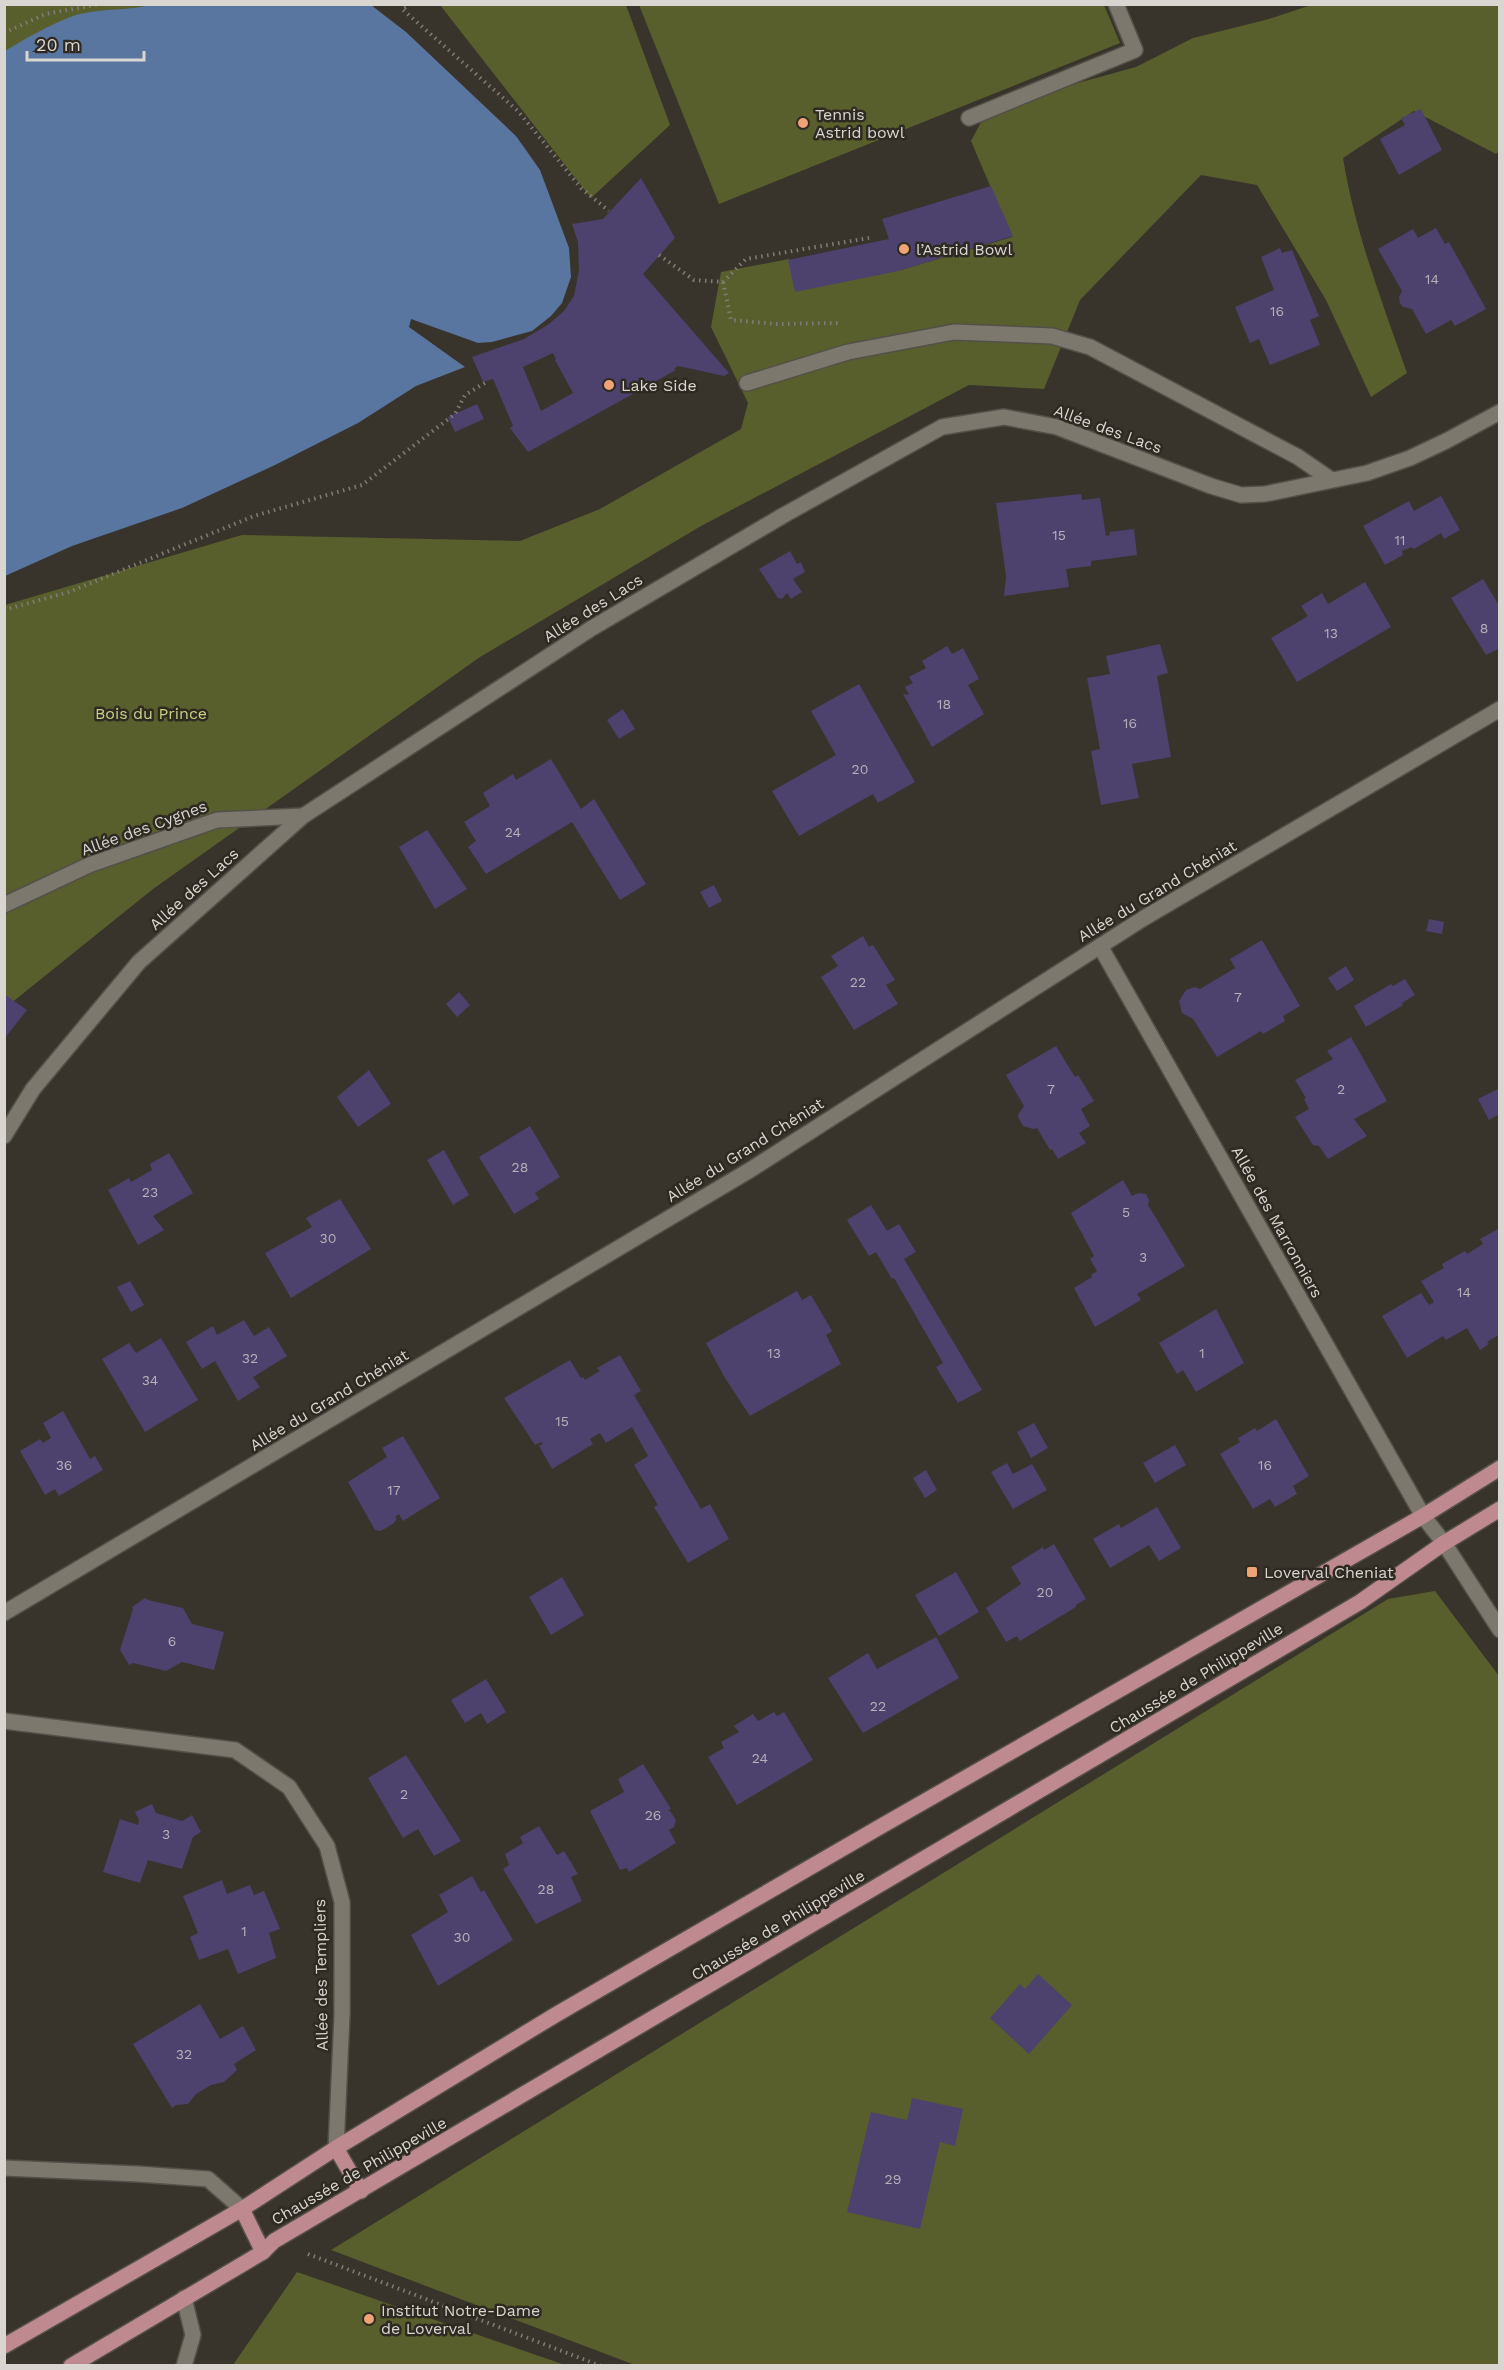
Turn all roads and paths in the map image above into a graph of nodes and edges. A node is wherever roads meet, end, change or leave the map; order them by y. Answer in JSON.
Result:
{"nodes":[{"id":1,"x":101,"y":4,"type":"edge"},
{"id":2,"x":411,"y":4,"type":"edge"},
{"id":3,"x":1116,"y":4,"type":"edge"},
{"id":4,"x":400,"y":7,"type":"edge"},
{"id":5,"x":4,"y":33,"type":"edge"},
{"id":6,"x":969,"y":118,"type":"dead end"},
{"id":7,"x":609,"y":211,"type":"dead end"},
{"id":8,"x":869,"y":238,"type":"dead end"},
{"id":9,"x":659,"y":255,"type":"dead end"},
{"id":10,"x":723,"y":282,"type":"junction"},
{"id":11,"x":731,"y":320,"type":"dead end"},
{"id":12,"x":488,"y":381,"type":"dead end"},
{"id":13,"x":747,"y":383,"type":"dead end"},
{"id":14,"x":1500,"y":412,"type":"edge"},
{"id":15,"x":1330,"y":479,"type":"junction"},
{"id":16,"x":4,"y":610,"type":"edge"},
{"id":17,"x":1500,"y":709,"type":"edge"},
{"id":18,"x":303,"y":816,"type":"junction"},
{"id":19,"x":4,"y":905,"type":"edge"},
{"id":20,"x":1101,"y":946,"type":"junction"},
{"id":21,"x":4,"y":1136,"type":"edge"},
{"id":22,"x":1500,"y":1468,"type":"edge"},
{"id":23,"x":1500,"y":1509,"type":"edge"},
{"id":24,"x":1423,"y":1516,"type":"junction"},
{"id":25,"x":1444,"y":1543,"type":"junction"},
{"id":26,"x":4,"y":1613,"type":"edge"},
{"id":27,"x":1500,"y":1630,"type":"edge"},
{"id":28,"x":4,"y":1721,"type":"edge"},
{"id":29,"x":336,"y":2148,"type":"junction"},
{"id":30,"x":4,"y":2168,"type":"edge"},
{"id":31,"x":361,"y":2191,"type":"junction"},
{"id":32,"x":242,"y":2209,"type":"junction"},
{"id":33,"x":274,"y":2241,"type":"junction"},
{"id":34,"x":263,"y":2252,"type":"junction"},
{"id":35,"x":184,"y":2298,"type":"junction"},
{"id":36,"x":4,"y":2346,"type":"edge"},
{"id":37,"x":71,"y":2366,"type":"edge"},
{"id":38,"x":184,"y":2366,"type":"edge"},
{"id":39,"x":601,"y":2366,"type":"edge"}],
"edges":[{"from":1,"to":5,"type":"path"},
{"from":2,"to":4,"type":"path"},
{"from":3,"to":6,"type":"street"},
{"from":4,"to":7,"type":"path"},
{"from":8,"to":10,"type":"path"},
{"from":9,"to":10,"type":"path"},
{"from":10,"to":11,"type":"path"},
{"from":12,"to":16,"type":"path"},
{"from":13,"to":15,"type":"street"},
{"from":14,"to":15,"type":"street","name":"Allée des Lacs"},
{"from":15,"to":18,"type":"street","name":"Allée des Lacs"},
{"from":17,"to":20,"type":"street","name":"Allée du Grand Chéniat"},
{"from":18,"to":19,"type":"street","name":"Allée des Cygnes"},
{"from":18,"to":21,"type":"street","name":"Allée des Lacs"},
{"from":20,"to":24,"type":"street","name":"Allée des Marronniers"},
{"from":20,"to":26,"type":"street","name":"Allée du Grand Chéniat"},
{"from":22,"to":24,"type":"main road","name":"Chaussée de Philippeville"},
{"from":23,"to":25,"type":"main road","name":"Chaussée de Philippeville"},
{"from":24,"to":25,"type":"street","name":"Allée des Marronniers"},
{"from":24,"to":29,"type":"main road","name":"Chaussée de Philippeville"},
{"from":25,"to":27,"type":"street","name":"Allée des Marronniers"},
{"from":25,"to":31,"type":"main road","name":"Chaussée de Philippeville"},
{"from":28,"to":29,"type":"street","name":"Allée des Templiers"},
{"from":29,"to":31,"type":"main road"},
{"from":29,"to":32,"type":"main road","name":"Chaussée de Philippeville"},
{"from":30,"to":32,"type":"street"},
{"from":31,"to":33,"type":"main road","name":"Chaussée de Philippeville"},
{"from":32,"to":34,"type":"main road"},
{"from":32,"to":36,"type":"main road"},
{"from":33,"to":34,"type":"main road","name":"Chaussée de Philippeville"},
{"from":33,"to":39,"type":"path"},
{"from":34,"to":35,"type":"main road","name":"Chaussée de Philippeville"},
{"from":35,"to":37,"type":"main road","name":"Chaussée de Philippeville"},
{"from":35,"to":38,"type":"street"}]}
